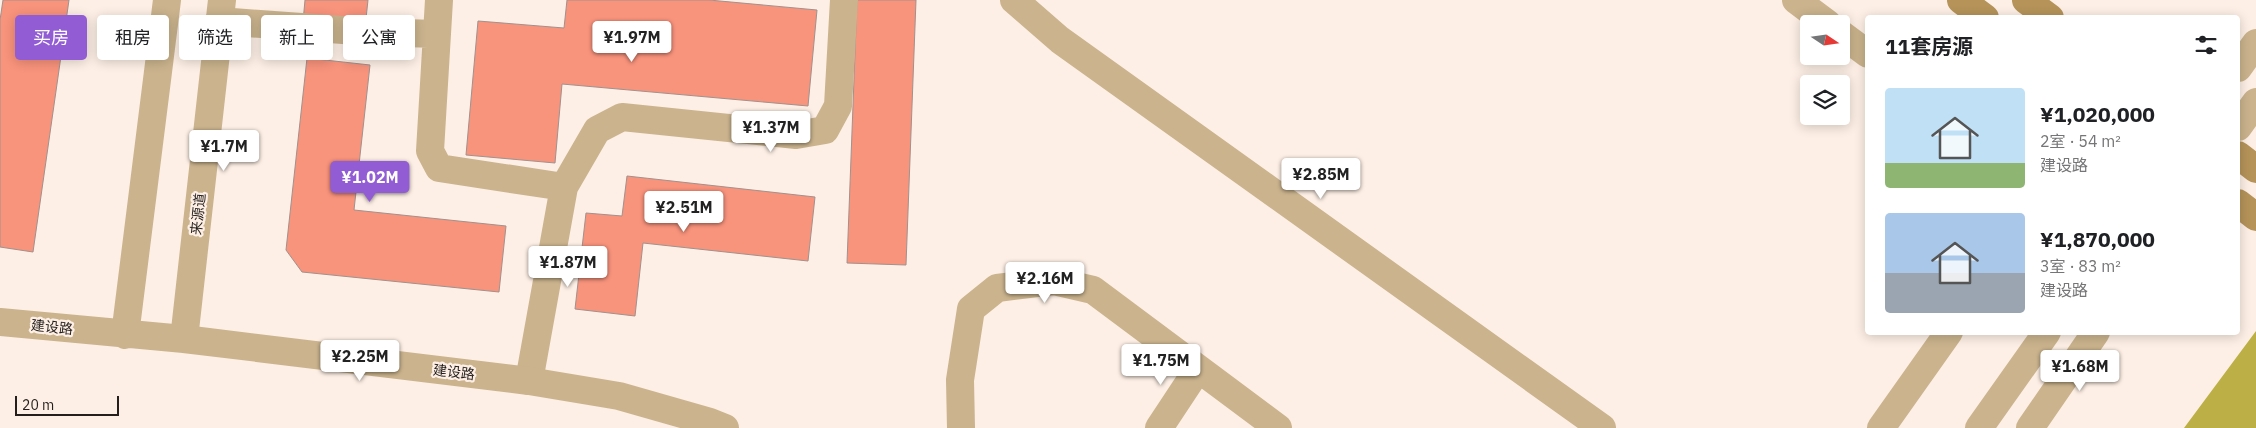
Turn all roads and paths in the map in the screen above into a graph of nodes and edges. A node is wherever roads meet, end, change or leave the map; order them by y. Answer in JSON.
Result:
{"nodes":[{"id":1,"x":167,"y":0,"type":"edge"},
{"id":2,"x":439,"y":0,"type":"edge"},
{"id":3,"x":844,"y":0,"type":"edge"},
{"id":4,"x":1014,"y":0,"type":"edge"},
{"id":5,"x":1796,"y":0,"type":"edge"},
{"id":6,"x":1961,"y":0,"type":"edge"},
{"id":7,"x":2026,"y":0,"type":"edge"},
{"id":8,"x":221,"y":10,"type":"edge"},
{"id":9,"x":1816,"y":15,"type":"edge"},
{"id":10,"x":1980,"y":15,"type":"edge"},
{"id":11,"x":2046,"y":15,"type":"edge"},
{"id":12,"x":437,"y":34,"type":"junction"},
{"id":13,"x":1850,"y":41,"type":"edge"},
{"id":14,"x":2256,"y":43,"type":"edge"},
{"id":15,"x":1865,"y":52,"type":"edge"},
{"id":16,"x":2240,"y":65,"type":"edge"},
{"id":17,"x":2256,"y":102,"type":"edge"},
{"id":18,"x":2240,"y":124,"type":"edge"},
{"id":19,"x":2240,"y":156,"type":"edge"},
{"id":20,"x":2256,"y":168,"type":"edge"},
{"id":21,"x":564,"y":187,"type":"junction"},
{"id":22,"x":2240,"y":205,"type":"edge"},
{"id":23,"x":2256,"y":217,"type":"edge"},
{"id":24,"x":0,"y":322,"type":"edge"},
{"id":25,"x":125,"y":335,"type":"junction"},
{"id":26,"x":1947,"y":335,"type":"edge"},
{"id":27,"x":2045,"y":335,"type":"edge"},
{"id":28,"x":2094,"y":335,"type":"edge"},
{"id":29,"x":184,"y":339,"type":"junction"},
{"id":30,"x":1198,"y":368,"type":"junction"},
{"id":31,"x":529,"y":381,"type":"junction"},
{"id":32,"x":725,"y":428,"type":"edge"},
{"id":33,"x":961,"y":428,"type":"edge"},
{"id":34,"x":1159,"y":428,"type":"edge"},
{"id":35,"x":1278,"y":428,"type":"edge"},
{"id":36,"x":1602,"y":428,"type":"edge"},
{"id":37,"x":1880,"y":428,"type":"edge"},
{"id":38,"x":1979,"y":428,"type":"edge"},
{"id":39,"x":2030,"y":428,"type":"edge"}],
"edges":[{"from":1,"to":25,"type":"street"},
{"from":2,"to":12,"type":"street"},
{"from":3,"to":21,"type":"street"},
{"from":4,"to":36,"type":"street"},
{"from":5,"to":9,"type":"street"},
{"from":6,"to":10,"type":"main road"},
{"from":7,"to":11,"type":"main road"},
{"from":8,"to":12,"type":"street"},
{"from":8,"to":29,"type":"street","name":"来源道"},
{"from":12,"to":21,"type":"street"},
{"from":13,"to":15,"type":"street"},
{"from":14,"to":16,"type":"street"},
{"from":17,"to":18,"type":"street"},
{"from":19,"to":20,"type":"main road"},
{"from":21,"to":31,"type":"street"},
{"from":22,"to":23,"type":"main road"},
{"from":24,"to":25,"type":"street","name":"建设路"},
{"from":25,"to":29,"type":"street","name":"建设路"},
{"from":26,"to":37,"type":"street"},
{"from":27,"to":38,"type":"street"},
{"from":28,"to":39,"type":"street"},
{"from":29,"to":31,"type":"street","name":"建设路"},
{"from":30,"to":33,"type":"street"},
{"from":30,"to":34,"type":"street"},
{"from":30,"to":35,"type":"street"},
{"from":31,"to":32,"type":"street","name":"建设路"}]}
